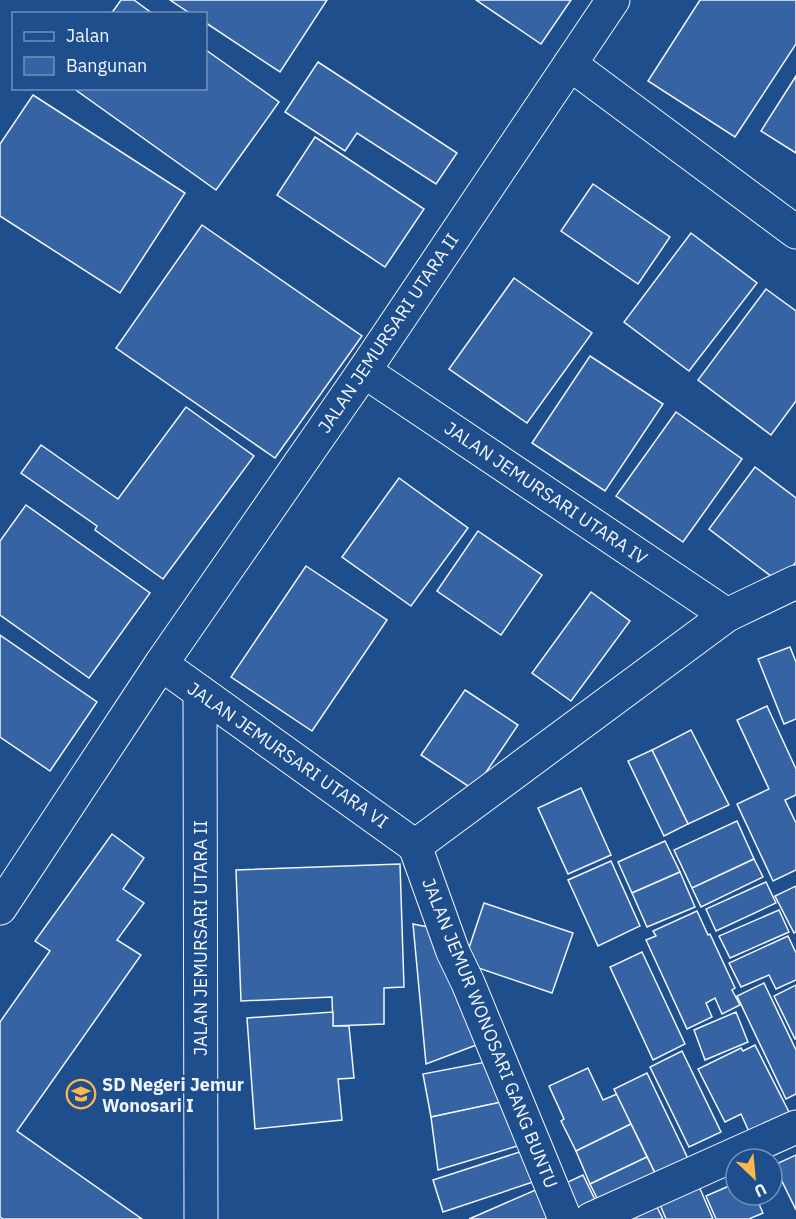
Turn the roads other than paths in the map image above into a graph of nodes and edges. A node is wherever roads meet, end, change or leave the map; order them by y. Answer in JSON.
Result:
{"nodes":[{"id":1,"x":613,"y":0,"type":"edge"},
{"id":2,"x":570,"y":64,"type":"junction"},
{"id":3,"x":796,"y":232,"type":"edge"},
{"id":4,"x":364,"y":371,"type":"junction"},
{"id":5,"x":796,"y":582,"type":"edge"},
{"id":6,"x":727,"y":615,"type":"junction"},
{"id":7,"x":161,"y":664,"type":"junction"},
{"id":8,"x":200,"y":692,"type":"junction"},
{"id":9,"x":416,"y":846,"type":"junction"},
{"id":10,"x":0,"y":908,"type":"edge"},
{"id":11,"x":796,"y":1128,"type":"edge"},
{"id":12,"x":201,"y":1219,"type":"edge"},
{"id":13,"x":566,"y":1219,"type":"edge"},
{"id":14,"x":591,"y":1219,"type":"edge"}],
"edges":[{"from":1,"to":2,"type":"street","name":"JALAN JEMURSARI UTARA II"},
{"from":2,"to":3,"type":"street"},
{"from":2,"to":4,"type":"street","name":"JALAN JEMURSARI UTARA II"},
{"from":4,"to":6,"type":"street","name":"JALAN JEMURSARI UTARA IV"},
{"from":4,"to":7,"type":"street","name":"JALAN JEMURSARI UTARA II"},
{"from":5,"to":6,"type":"street"},
{"from":6,"to":9,"type":"street"},
{"from":7,"to":8,"type":"street","name":"JALAN JEMURSARI UTARA VI"},
{"from":7,"to":10,"type":"street","name":"JALAN JEMURSARI UTARA II"},
{"from":8,"to":9,"type":"street","name":"JALAN JEMURSARI UTARA VI"},
{"from":8,"to":12,"type":"street","name":"JALAN JEMURSARI UTARA II"},
{"from":9,"to":13,"type":"street","name":"JALAN JEMUR WONOSARI GANG BUNTU"},
{"from":11,"to":14,"type":"street"}]}
